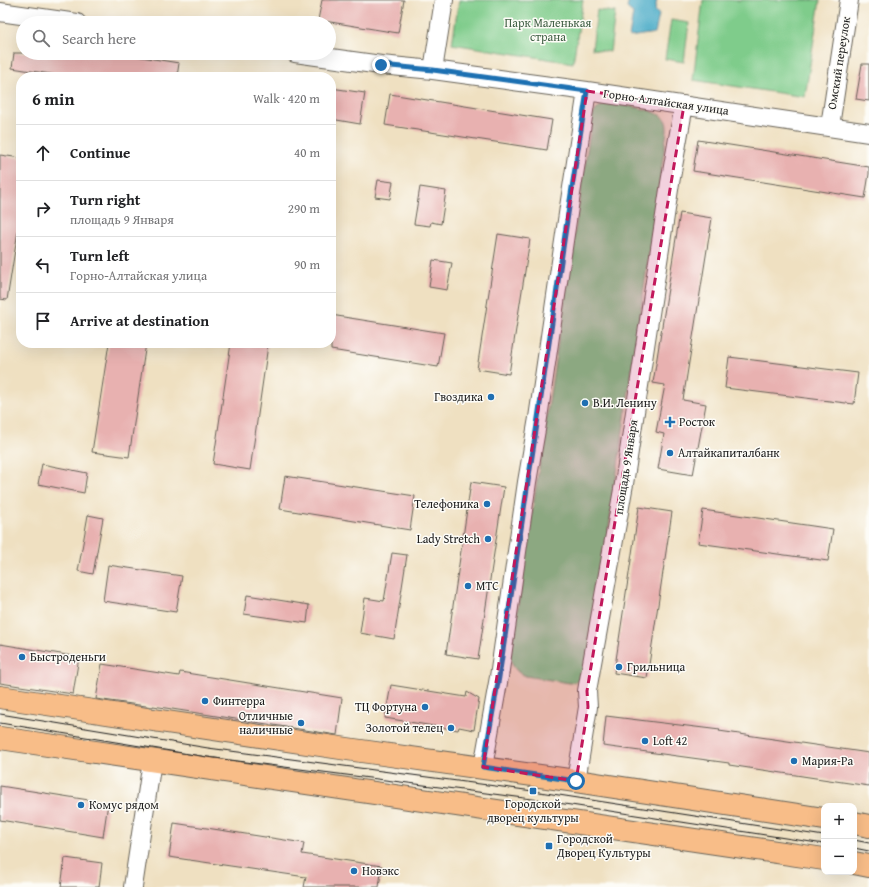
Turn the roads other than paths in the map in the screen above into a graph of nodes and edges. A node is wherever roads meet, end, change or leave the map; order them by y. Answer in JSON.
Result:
{"nodes":[{"id":1,"x":444,"y":0,"type":"edge"},
{"id":2,"x":849,"y":0,"type":"edge"},
{"id":3,"x":0,"y":12,"type":"edge"},
{"id":4,"x":28,"y":16,"type":"edge"},
{"id":5,"x":336,"y":59,"type":"edge"},
{"id":6,"x":433,"y":70,"type":"junction"},
{"id":7,"x":587,"y":91,"type":"junction"},
{"id":8,"x":684,"y":104,"type":"junction"},
{"id":9,"x":830,"y":126,"type":"junction"},
{"id":10,"x":869,"y":133,"type":"edge"},
{"id":11,"x":0,"y":697,"type":"edge"},
{"id":12,"x":0,"y":738,"type":"edge"},
{"id":13,"x":152,"y":761,"type":"junction"},
{"id":14,"x":483,"y":767,"type":"junction"},
{"id":15,"x":576,"y":781,"type":"junction"},
{"id":16,"x":821,"y":819,"type":"edge"},
{"id":17,"x":857,"y":824,"type":"edge"},
{"id":18,"x":869,"y":826,"type":"edge"},
{"id":19,"x":821,"y":859,"type":"edge"},
{"id":20,"x":857,"y":864,"type":"edge"},
{"id":21,"x":869,"y":866,"type":"edge"},
{"id":22,"x":133,"y":887,"type":"edge"}],
"edges":[{"from":1,"to":6,"type":"street"},
{"from":2,"to":9,"type":"street","name":"Омский переулок"},
{"from":3,"to":4,"type":"street"},
{"from":5,"to":6,"type":"street","name":"Горно-Алтайская улица"},
{"from":6,"to":7,"type":"street","name":"Горно-Алтайская улица"},
{"from":7,"to":8,"type":"street","name":"Горно-Алтайская улица"},
{"from":7,"to":14,"type":"street"},
{"from":8,"to":9,"type":"street","name":"Горно-Алтайская улица"},
{"from":8,"to":15,"type":"street","name":"площадь 9 Января"},
{"from":9,"to":10,"type":"street","name":"Горно-Алтайская улица"},
{"from":11,"to":14,"type":"main road"},
{"from":12,"to":13,"type":"main road"},
{"from":13,"to":19,"type":"main road"},
{"from":13,"to":22,"type":"street"},
{"from":14,"to":15,"type":"main road"},
{"from":15,"to":16,"type":"main road"},
{"from":17,"to":18,"type":"main road"},
{"from":20,"to":21,"type":"main road"}]}
